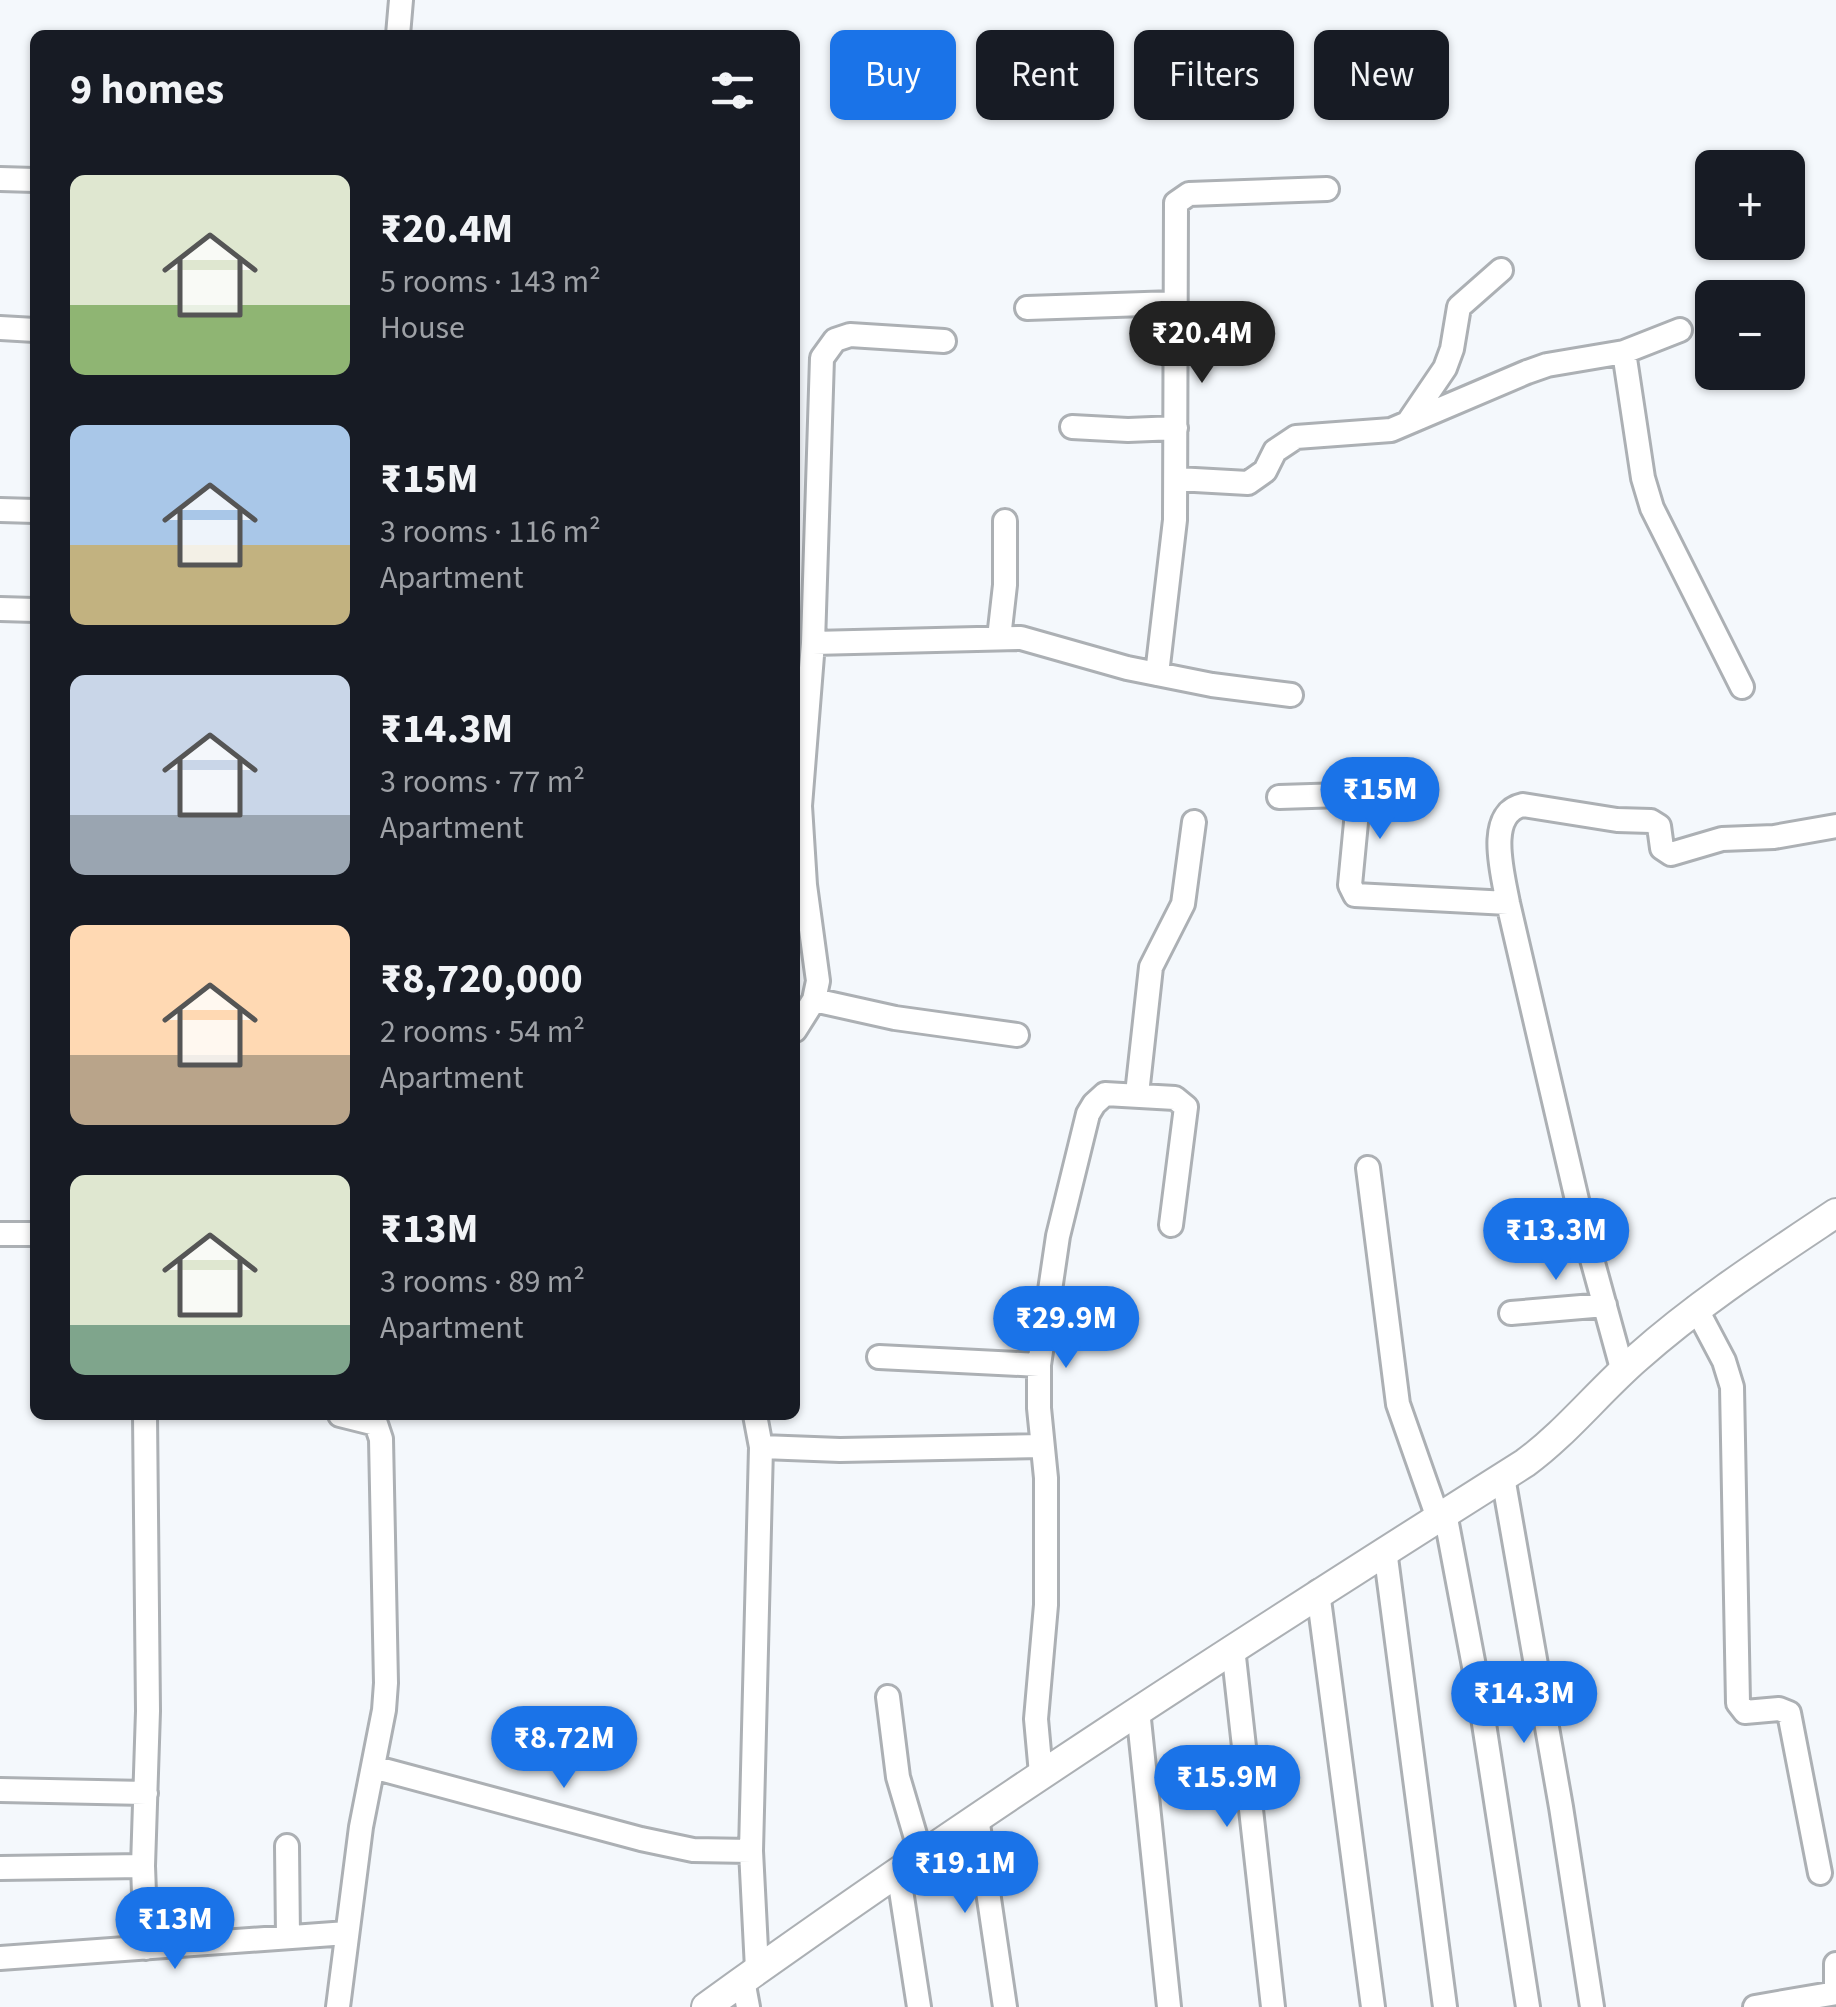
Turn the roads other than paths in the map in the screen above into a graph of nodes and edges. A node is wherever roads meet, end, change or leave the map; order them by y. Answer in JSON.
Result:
{"nodes":[{"id":1,"x":402,"y":0,"type":"edge"},
{"id":2,"x":399,"y":30,"type":"edge"},
{"id":3,"x":0,"y":179,"type":"edge"},
{"id":4,"x":30,"y":180,"type":"edge"},
{"id":5,"x":1326,"y":189,"type":"dead end"},
{"id":6,"x":1501,"y":270,"type":"dead end"},
{"id":7,"x":1174,"y":303,"type":"junction"},
{"id":8,"x":1027,"y":308,"type":"dead end"},
{"id":9,"x":0,"y":328,"type":"edge"},
{"id":10,"x":30,"y":330,"type":"edge"},
{"id":11,"x":1680,"y":330,"type":"dead end"},
{"id":12,"x":944,"y":341,"type":"dead end"},
{"id":13,"x":1624,"y":352,"type":"junction"},
{"id":14,"x":1407,"y":424,"type":"junction"},
{"id":15,"x":1072,"y":426,"type":"dead end"},
{"id":16,"x":1176,"y":428,"type":"junction"},
{"id":17,"x":1176,"y":479,"type":"junction"},
{"id":18,"x":0,"y":510,"type":"edge"},
{"id":19,"x":30,"y":511,"type":"edge"},
{"id":20,"x":1005,"y":521,"type":"dead end"},
{"id":21,"x":804,"y":574,"type":"edge"},
{"id":22,"x":0,"y":609,"type":"edge"},
{"id":23,"x":30,"y":610,"type":"edge"},
{"id":24,"x":999,"y":638,"type":"junction"},
{"id":25,"x":812,"y":642,"type":"junction"},
{"id":26,"x":1156,"y":674,"type":"junction"},
{"id":27,"x":1742,"y":687,"type":"dead end"},
{"id":28,"x":1292,"y":695,"type":"dead end"},
{"id":29,"x":1279,"y":797,"type":"dead end"},
{"id":30,"x":1194,"y":822,"type":"dead end"},
{"id":31,"x":1836,"y":826,"type":"edge"},
{"id":32,"x":1508,"y":903,"type":"junction"},
{"id":33,"x":814,"y":1000,"type":"junction"},
{"id":34,"x":800,"y":1022,"type":"edge"},
{"id":35,"x":1017,"y":1035,"type":"dead end"},
{"id":36,"x":1137,"y":1094,"type":"junction"},
{"id":37,"x":1368,"y":1168,"type":"dead end"},
{"id":38,"x":1836,"y":1213,"type":"edge"},
{"id":39,"x":1171,"y":1225,"type":"dead end"},
{"id":40,"x":0,"y":1234,"type":"edge"},
{"id":41,"x":30,"y":1234,"type":"edge"},
{"id":42,"x":1604,"y":1305,"type":"junction"},
{"id":43,"x":1696,"y":1308,"type":"junction"},
{"id":44,"x":1512,"y":1313,"type":"dead end"},
{"id":45,"x":879,"y":1358,"type":"dead end"},
{"id":46,"x":1039,"y":1365,"type":"junction"},
{"id":47,"x":1623,"y":1372,"type":"junction"},
{"id":48,"x":146,"y":1420,"type":"edge"},
{"id":49,"x":360,"y":1420,"type":"edge"},
{"id":50,"x":755,"y":1420,"type":"edge"},
{"id":51,"x":761,"y":1446,"type":"junction"},
{"id":52,"x":1042,"y":1446,"type":"junction"},
{"id":53,"x":1503,"y":1477,"type":"junction"},
{"id":54,"x":1442,"y":1515,"type":"junction"},
{"id":55,"x":1385,"y":1550,"type":"junction"},
{"id":56,"x":1318,"y":1592,"type":"junction"},
{"id":57,"x":1233,"y":1648,"type":"junction"},
{"id":58,"x":888,"y":1697,"type":"dead end"},
{"id":59,"x":1138,"y":1710,"type":"junction"},
{"id":60,"x":373,"y":1767,"type":"junction"},
{"id":61,"x":1041,"y":1774,"type":"junction"},
{"id":62,"x":0,"y":1790,"type":"edge"},
{"id":63,"x":146,"y":1793,"type":"junction"},
{"id":64,"x":977,"y":1817,"type":"junction"},
{"id":65,"x":286,"y":1846,"type":"dead end"},
{"id":66,"x":750,"y":1851,"type":"junction"},
{"id":67,"x":910,"y":1863,"type":"junction"},
{"id":68,"x":143,"y":1866,"type":"junction"},
{"id":69,"x":0,"y":1868,"type":"edge"},
{"id":70,"x":1820,"y":1873,"type":"dead end"},
{"id":71,"x":347,"y":1932,"type":"junction"},
{"id":72,"x":288,"y":1937,"type":"junction"},
{"id":73,"x":146,"y":1948,"type":"junction"},
{"id":74,"x":0,"y":1958,"type":"edge"},
{"id":75,"x":1836,"y":1964,"type":"edge"},
{"id":76,"x":1836,"y":1984,"type":"edge"},
{"id":77,"x":750,"y":1986,"type":"edge"},
{"id":78,"x":1836,"y":1993,"type":"edge"},
{"id":79,"x":338,"y":2007,"type":"edge"},
{"id":80,"x":706,"y":2007,"type":"edge"},
{"id":81,"x":919,"y":2007,"type":"edge"},
{"id":82,"x":1005,"y":2007,"type":"edge"},
{"id":83,"x":1169,"y":2007,"type":"edge"},
{"id":84,"x":1273,"y":2007,"type":"edge"},
{"id":85,"x":1373,"y":2007,"type":"edge"},
{"id":86,"x":1445,"y":2007,"type":"edge"},
{"id":87,"x":1528,"y":2007,"type":"edge"},
{"id":88,"x":1592,"y":2007,"type":"edge"},
{"id":89,"x":1755,"y":2007,"type":"edge"}],
"edges":[{"from":1,"to":2,"type":"street"},
{"from":3,"to":4,"type":"street"},
{"from":5,"to":7,"type":"street"},
{"from":6,"to":14,"type":"street"},
{"from":7,"to":8,"type":"street"},
{"from":7,"to":16,"type":"street"},
{"from":9,"to":10,"type":"street"},
{"from":11,"to":13,"type":"street"},
{"from":12,"to":21,"type":"street"},
{"from":13,"to":14,"type":"street"},
{"from":13,"to":27,"type":"street"},
{"from":14,"to":17,"type":"street"},
{"from":15,"to":16,"type":"street"},
{"from":16,"to":17,"type":"street"},
{"from":17,"to":26,"type":"street"},
{"from":18,"to":19,"type":"street"},
{"from":20,"to":24,"type":"street"},
{"from":21,"to":25,"type":"street"},
{"from":22,"to":23,"type":"street"},
{"from":24,"to":25,"type":"street"},
{"from":24,"to":26,"type":"street"},
{"from":25,"to":33,"type":"street"},
{"from":26,"to":28,"type":"street"},
{"from":29,"to":32,"type":"street"},
{"from":30,"to":36,"type":"street"},
{"from":31,"to":32,"type":"street"},
{"from":32,"to":42,"type":"street"},
{"from":33,"to":34,"type":"street"},
{"from":33,"to":35,"type":"street"},
{"from":36,"to":39,"type":"street"},
{"from":36,"to":46,"type":"street"},
{"from":37,"to":54,"type":"street"},
{"from":38,"to":43,"type":"street"},
{"from":40,"to":41,"type":"street"},
{"from":42,"to":44,"type":"street"},
{"from":42,"to":47,"type":"street"},
{"from":43,"to":47,"type":"street"},
{"from":43,"to":70,"type":"street"},
{"from":45,"to":46,"type":"street"},
{"from":46,"to":52,"type":"street"},
{"from":47,"to":53,"type":"street"},
{"from":48,"to":63,"type":"street"},
{"from":49,"to":60,"type":"street"},
{"from":50,"to":51,"type":"street"},
{"from":51,"to":52,"type":"street"},
{"from":51,"to":66,"type":"street"},
{"from":52,"to":61,"type":"street"},
{"from":53,"to":54,"type":"street"},
{"from":53,"to":88,"type":"street"},
{"from":54,"to":55,"type":"street"},
{"from":54,"to":87,"type":"street"},
{"from":55,"to":56,"type":"street"},
{"from":55,"to":86,"type":"street"},
{"from":56,"to":57,"type":"street"},
{"from":56,"to":85,"type":"street"},
{"from":57,"to":59,"type":"street"},
{"from":57,"to":84,"type":"street"},
{"from":58,"to":67,"type":"street"},
{"from":59,"to":61,"type":"street"},
{"from":59,"to":83,"type":"street"},
{"from":60,"to":66,"type":"street"},
{"from":60,"to":71,"type":"street"},
{"from":61,"to":64,"type":"street"},
{"from":62,"to":63,"type":"street"},
{"from":63,"to":68,"type":"street"},
{"from":64,"to":67,"type":"street"},
{"from":64,"to":82,"type":"street"},
{"from":65,"to":72,"type":"street"},
{"from":66,"to":77,"type":"street"},
{"from":67,"to":77,"type":"street"},
{"from":67,"to":81,"type":"street"},
{"from":68,"to":69,"type":"street"},
{"from":68,"to":73,"type":"street"},
{"from":71,"to":72,"type":"street"},
{"from":71,"to":79,"type":"street"},
{"from":72,"to":73,"type":"street"},
{"from":73,"to":74,"type":"street"},
{"from":75,"to":76,"type":"street"},
{"from":77,"to":80,"type":"street"},
{"from":78,"to":89,"type":"street"}]}
